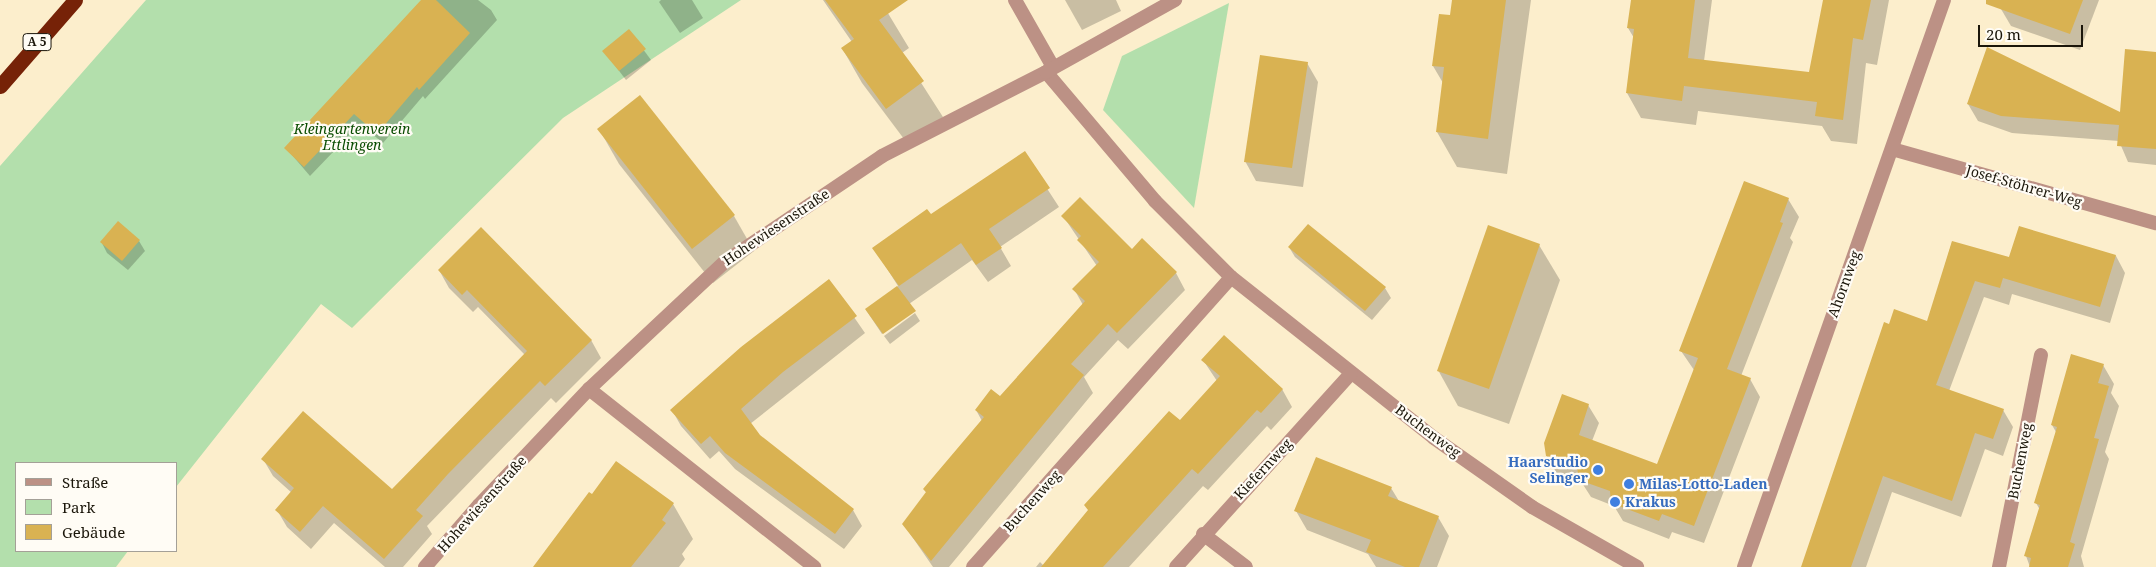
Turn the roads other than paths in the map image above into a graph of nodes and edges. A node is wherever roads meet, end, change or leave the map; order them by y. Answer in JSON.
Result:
{"nodes":[{"id":1,"x":75,"y":0,"type":"edge"},
{"id":2,"x":1015,"y":0,"type":"edge"},
{"id":3,"x":1175,"y":0,"type":"edge"},
{"id":4,"x":1944,"y":0,"type":"edge"},
{"id":5,"x":1050,"y":69,"type":"junction"},
{"id":6,"x":0,"y":86,"type":"edge"},
{"id":7,"x":1892,"y":149,"type":"junction"},
{"id":8,"x":2156,"y":223,"type":"edge"},
{"id":9,"x":1231,"y":277,"type":"junction"},
{"id":10,"x":2040,"y":356,"type":"dead end"},
{"id":11,"x":1351,"y":373,"type":"junction"},
{"id":12,"x":589,"y":389,"type":"junction"},
{"id":13,"x":1203,"y":534,"type":"junction"},
{"id":14,"x":425,"y":567,"type":"edge"},
{"id":15,"x":814,"y":567,"type":"edge"},
{"id":16,"x":973,"y":567,"type":"edge"},
{"id":17,"x":1176,"y":567,"type":"edge"},
{"id":18,"x":1246,"y":567,"type":"edge"},
{"id":19,"x":1637,"y":567,"type":"edge"},
{"id":20,"x":1744,"y":567,"type":"edge"},
{"id":21,"x":1999,"y":567,"type":"edge"}],
"edges":[{"from":1,"to":6,"type":"highway","number":"A 5"},
{"from":2,"to":5,"type":"street","name":"Buchenweg"},
{"from":3,"to":5,"type":"street","name":"Hohewiesenstraße"},
{"from":4,"to":7,"type":"street","name":"Ahornweg"},
{"from":5,"to":9,"type":"street","name":"Buchenweg"},
{"from":5,"to":12,"type":"street","name":"Hohewiesenstraße"},
{"from":7,"to":8,"type":"street","name":"Josef-Stöhrer-Weg"},
{"from":7,"to":20,"type":"street","name":"Ahornweg"},
{"from":9,"to":11,"type":"street","name":"Buchenweg"},
{"from":9,"to":16,"type":"street","name":"Buchenweg"},
{"from":10,"to":21,"type":"street","name":"Buchenweg"},
{"from":11,"to":13,"type":"street","name":"Kiefernweg"},
{"from":11,"to":19,"type":"street","name":"Buchenweg"},
{"from":12,"to":14,"type":"street","name":"Hohewiesenstraße"},
{"from":12,"to":15,"type":"street"},
{"from":13,"to":17,"type":"street","name":"Kiefernweg"},
{"from":13,"to":18,"type":"street"}]}
